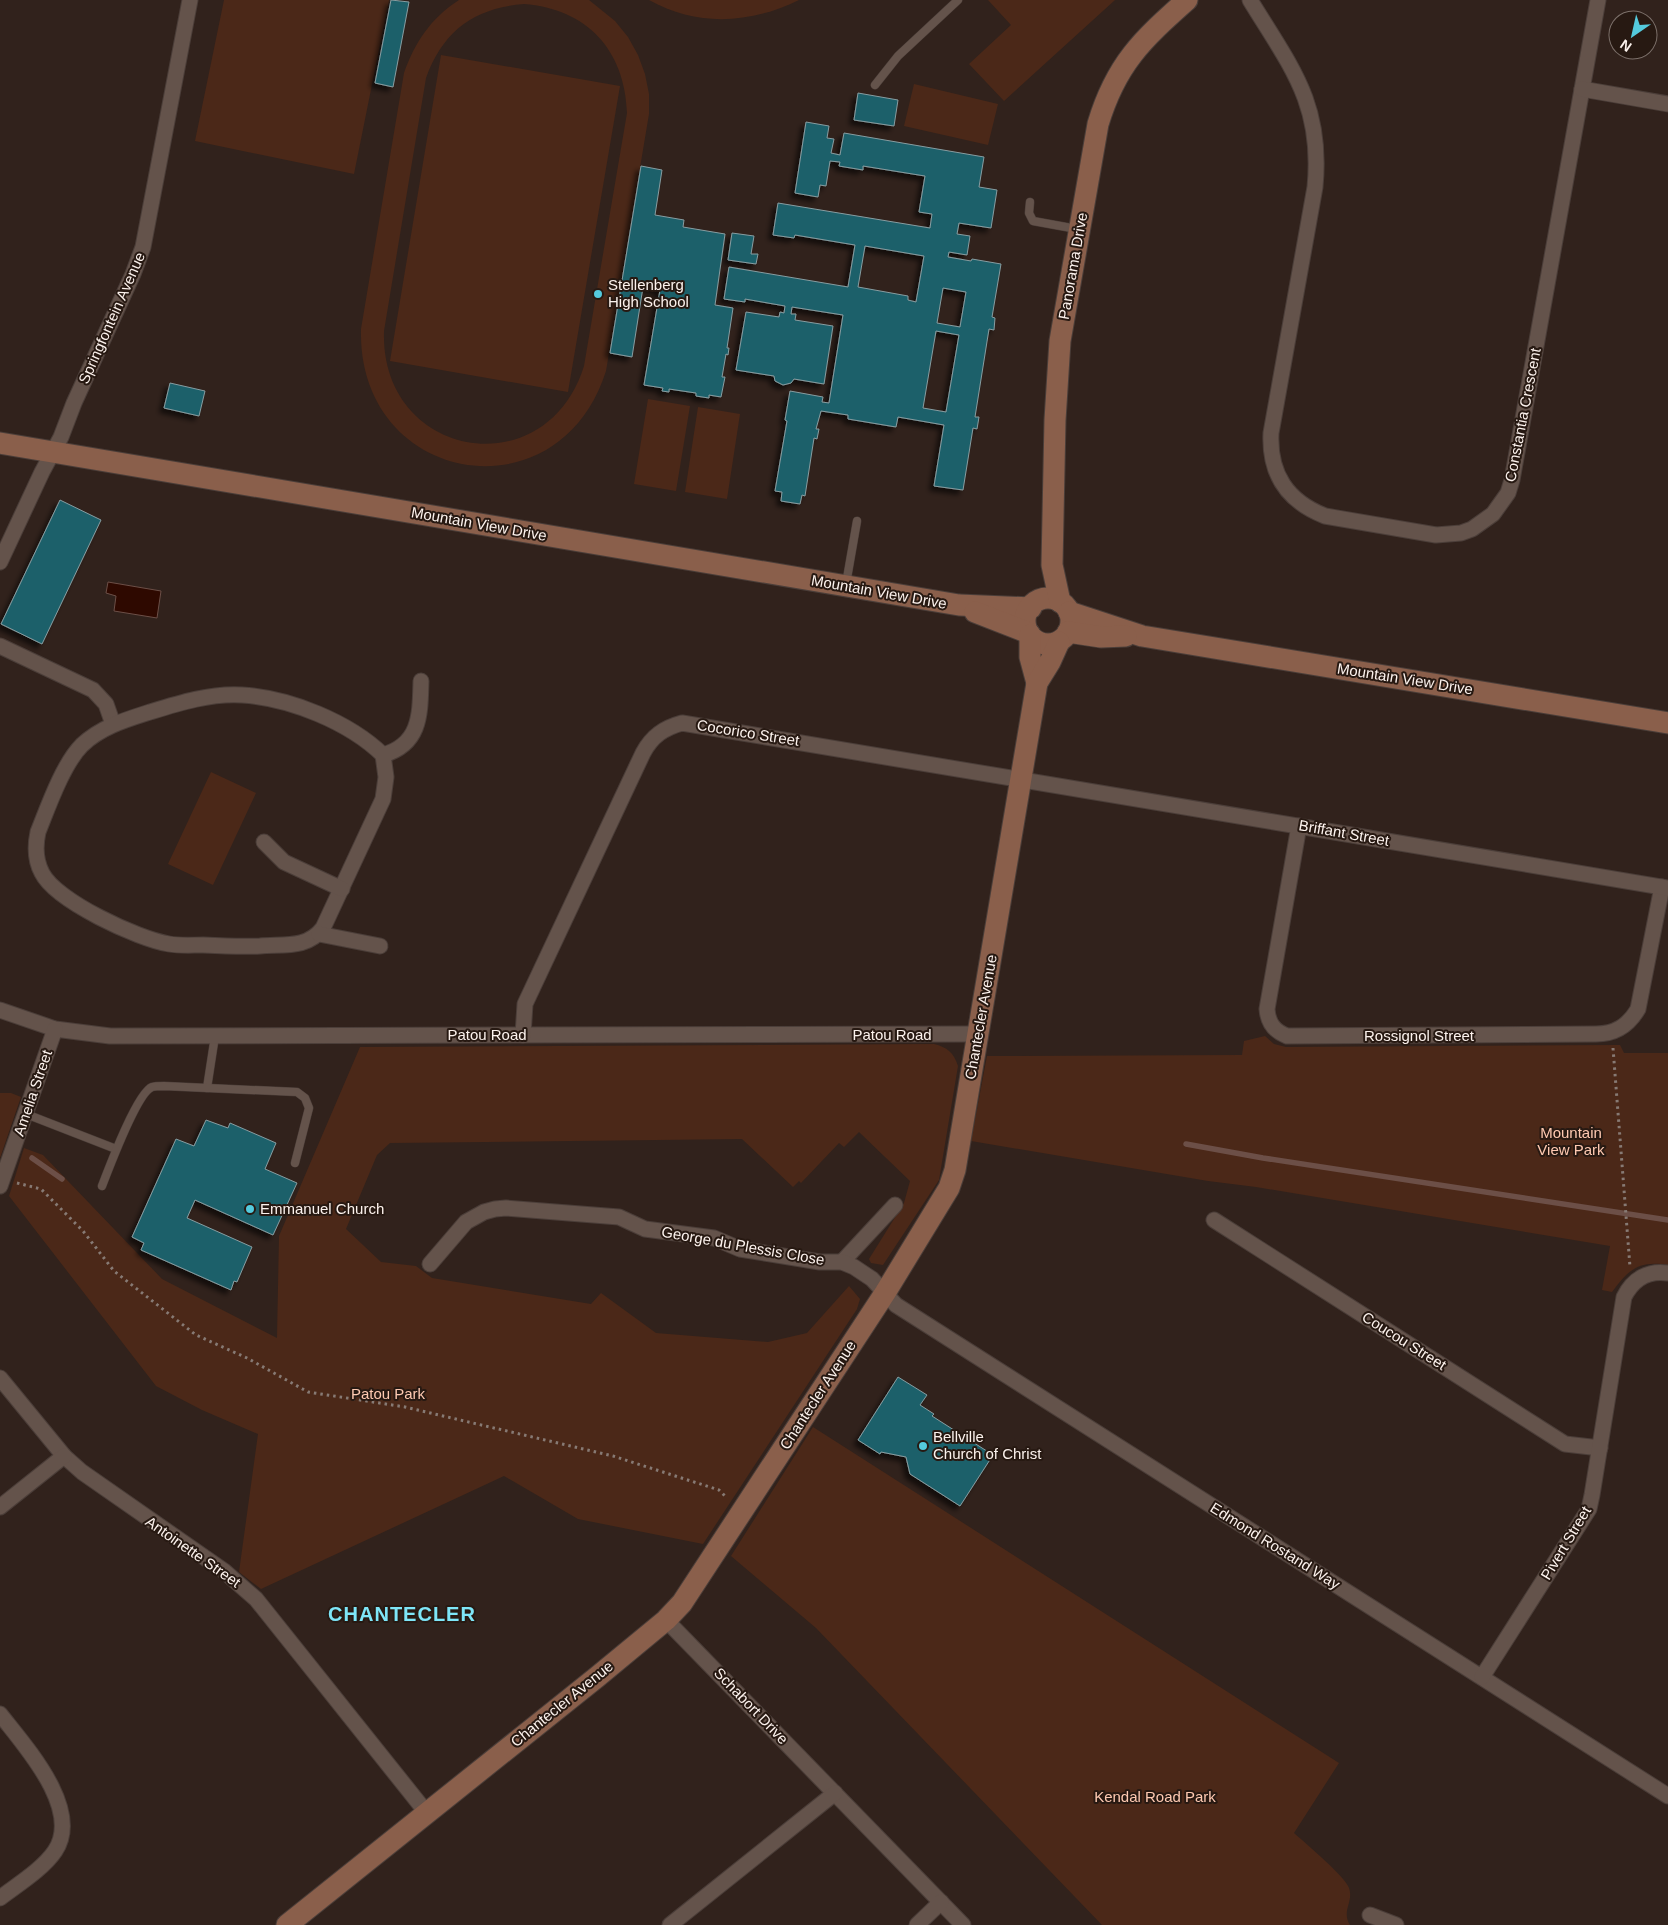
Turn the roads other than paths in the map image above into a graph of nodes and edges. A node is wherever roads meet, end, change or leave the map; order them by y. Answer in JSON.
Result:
{"nodes":[{"id":1,"x":190,"y":0,"type":"edge"},
{"id":2,"x":958,"y":0,"type":"edge"},
{"id":3,"x":1187,"y":0,"type":"edge"},
{"id":4,"x":1250,"y":0,"type":"edge"},
{"id":5,"x":1598,"y":0,"type":"edge"},
{"id":6,"x":875,"y":85,"type":"dead end"},
{"id":7,"x":1582,"y":89,"type":"junction"},
{"id":8,"x":1668,"y":104,"type":"edge"},
{"id":9,"x":1030,"y":202,"type":"dead end"},
{"id":10,"x":1080,"y":230,"type":"junction"},
{"id":11,"x":0,"y":443,"type":"edge"},
{"id":12,"x":52,"y":452,"type":"junction"},
{"id":13,"x":857,"y":521,"type":"dead end"},
{"id":14,"x":0,"y":562,"type":"edge"},
{"id":15,"x":1052,"y":564,"type":"junction"},
{"id":16,"x":846,"y":586,"type":"junction"},
{"id":17,"x":959,"y":605,"type":"junction"},
{"id":18,"x":1033,"y":606,"type":"junction"},
{"id":19,"x":1064,"y":622,"type":"junction"},
{"id":20,"x":1030,"y":634,"type":"junction"},
{"id":21,"x":0,"y":646,"type":"edge"},
{"id":22,"x":421,"y":680,"type":"dead end"},
{"id":23,"x":1037,"y":683,"type":"junction"},
{"id":24,"x":114,"y":724,"type":"junction"},
{"id":25,"x":1668,"y":724,"type":"edge"},
{"id":26,"x":383,"y":756,"type":"junction"},
{"id":27,"x":1021,"y":779,"type":"junction"},
{"id":28,"x":1299,"y":826,"type":"junction"},
{"id":29,"x":264,"y":842,"type":"dead end"},
{"id":30,"x":1665,"y":887,"type":"edge"},
{"id":31,"x":342,"y":889,"type":"junction"},
{"id":32,"x":319,"y":934,"type":"junction"},
{"id":33,"x":380,"y":946,"type":"dead end"},
{"id":34,"x":0,"y":1010,"type":"edge"},
{"id":35,"x":55,"y":1029,"type":"junction"},
{"id":36,"x":978,"y":1034,"type":"junction"},
{"id":37,"x":523,"y":1035,"type":"junction"},
{"id":38,"x":216,"y":1036,"type":"junction"},
{"id":39,"x":207,"y":1088,"type":"junction"},
{"id":40,"x":26,"y":1114,"type":"junction"},
{"id":41,"x":116,"y":1149,"type":"junction"},
{"id":42,"x":295,"y":1163,"type":"dead end"},
{"id":43,"x":2,"y":1183,"type":"edge"},
{"id":44,"x":102,"y":1186,"type":"dead end"},
{"id":45,"x":895,"y":1205,"type":"dead end"},
{"id":46,"x":1214,"y":1220,"type":"dead end"},
{"id":47,"x":842,"y":1262,"type":"junction"},
{"id":48,"x":430,"y":1264,"type":"dead end"},
{"id":49,"x":1668,"y":1273,"type":"edge"},
{"id":50,"x":885,"y":1293,"type":"junction"},
{"id":51,"x":0,"y":1378,"type":"edge"},
{"id":52,"x":1600,"y":1448,"type":"junction"},
{"id":53,"x":64,"y":1456,"type":"junction"},
{"id":54,"x":0,"y":1507,"type":"edge"},
{"id":55,"x":666,"y":1620,"type":"junction"},
{"id":56,"x":1482,"y":1677,"type":"junction"},
{"id":57,"x":0,"y":1714,"type":"edge"},
{"id":58,"x":835,"y":1793,"type":"junction"},
{"id":59,"x":1668,"y":1796,"type":"edge"},
{"id":60,"x":426,"y":1812,"type":"junction"},
{"id":61,"x":0,"y":1898,"type":"edge"},
{"id":62,"x":941,"y":1902,"type":"junction"},
{"id":63,"x":1370,"y":1915,"type":"dead end"},
{"id":64,"x":287,"y":1925,"type":"edge"},
{"id":65,"x":670,"y":1925,"type":"edge"},
{"id":66,"x":917,"y":1925,"type":"edge"},
{"id":67,"x":963,"y":1925,"type":"edge"},
{"id":68,"x":1396,"y":1925,"type":"edge"}],
"edges":[{"from":1,"to":12,"type":"street","name":"Springfontein Avenue"},
{"from":2,"to":6,"type":"lane"},
{"from":3,"to":10,"type":"street","name":"Panorama Drive"},
{"from":4,"to":7,"type":"street","name":"Constantia Crescent"},
{"from":5,"to":7,"type":"street","name":"Constantia Crescent"},
{"from":7,"to":8,"type":"street"},
{"from":9,"to":10,"type":"lane"},
{"from":10,"to":15,"type":"street","name":"Panorama Drive"},
{"from":11,"to":12,"type":"street","name":"Mountain View Drive"},
{"from":12,"to":14,"type":"street","name":"Springfontein Avenue"},
{"from":12,"to":16,"type":"street","name":"Mountain View Drive"},
{"from":13,"to":16,"type":"lane"},
{"from":15,"to":18,"type":"street","name":"Panorama Drive"},
{"from":15,"to":19,"type":"street","name":"Panorama Drive"},
{"from":16,"to":17,"type":"street","name":"Mountain View Drive"},
{"from":17,"to":18,"type":"street","name":"Mountain View Drive"},
{"from":17,"to":20,"type":"street","name":"Mountain View Drive"},
{"from":18,"to":19,"type":"street"},
{"from":18,"to":20,"type":"street"},
{"from":19,"to":20,"type":"street"},
{"from":19,"to":23,"type":"street","name":"Chantecler Avenue"},
{"from":19,"to":25,"type":"street","name":"Mountain View Drive"},
{"from":20,"to":23,"type":"street","name":"Chantecler Avenue"},
{"from":21,"to":24,"type":"street"},
{"from":22,"to":26,"type":"street"},
{"from":23,"to":27,"type":"street","name":"Chantecler Avenue"},
{"from":24,"to":26,"type":"street"},
{"from":24,"to":32,"type":"street"},
{"from":26,"to":31,"type":"street"},
{"from":27,"to":28,"type":"street","name":"Briffant Street"},
{"from":27,"to":36,"type":"street","name":"Chantecler Avenue"},
{"from":27,"to":37,"type":"street","name":"Cocorico Street"},
{"from":28,"to":30,"type":"street","name":"Briffant Street"},
{"from":28,"to":30,"type":"street","name":"Rossignol Street"},
{"from":29,"to":31,"type":"street"},
{"from":31,"to":32,"type":"street"},
{"from":32,"to":33,"type":"street"},
{"from":34,"to":35,"type":"street","name":"Patou Road"},
{"from":35,"to":38,"type":"street","name":"Patou Road"},
{"from":35,"to":40,"type":"street","name":"Amelia Street"},
{"from":36,"to":37,"type":"street","name":"Patou Road"},
{"from":36,"to":50,"type":"street","name":"Chantecler Avenue"},
{"from":37,"to":38,"type":"street","name":"Patou Road"},
{"from":38,"to":39,"type":"lane"},
{"from":39,"to":41,"type":"lane"},
{"from":39,"to":42,"type":"lane"},
{"from":40,"to":41,"type":"lane"},
{"from":40,"to":43,"type":"street","name":"Amelia Street"},
{"from":41,"to":44,"type":"lane"},
{"from":45,"to":47,"type":"street","name":"George du Plessis Close"},
{"from":46,"to":52,"type":"street","name":"Coucou Street"},
{"from":47,"to":48,"type":"street","name":"George du Plessis Close"},
{"from":47,"to":50,"type":"street","name":"George du Plessis Close"},
{"from":49,"to":52,"type":"street","name":"Pivert Street"},
{"from":50,"to":55,"type":"street","name":"Chantecler Avenue"},
{"from":50,"to":56,"type":"street","name":"Edmond Rostand Way"},
{"from":51,"to":53,"type":"street","name":"Antoinette Street"},
{"from":52,"to":56,"type":"street","name":"Pivert Street"},
{"from":53,"to":54,"type":"street"},
{"from":53,"to":60,"type":"street","name":"Antoinette Street"},
{"from":55,"to":58,"type":"street","name":"Schabort Drive"},
{"from":55,"to":60,"type":"street","name":"Chantecler Avenue"},
{"from":56,"to":59,"type":"street","name":"Edmond Rostand Way"},
{"from":57,"to":61,"type":"street"},
{"from":58,"to":62,"type":"street","name":"Schabort Drive"},
{"from":58,"to":65,"type":"street"},
{"from":60,"to":64,"type":"street","name":"Chantecler Avenue"},
{"from":62,"to":66,"type":"street"},
{"from":62,"to":67,"type":"street","name":"Schabort Drive"},
{"from":63,"to":68,"type":"street"}]}
